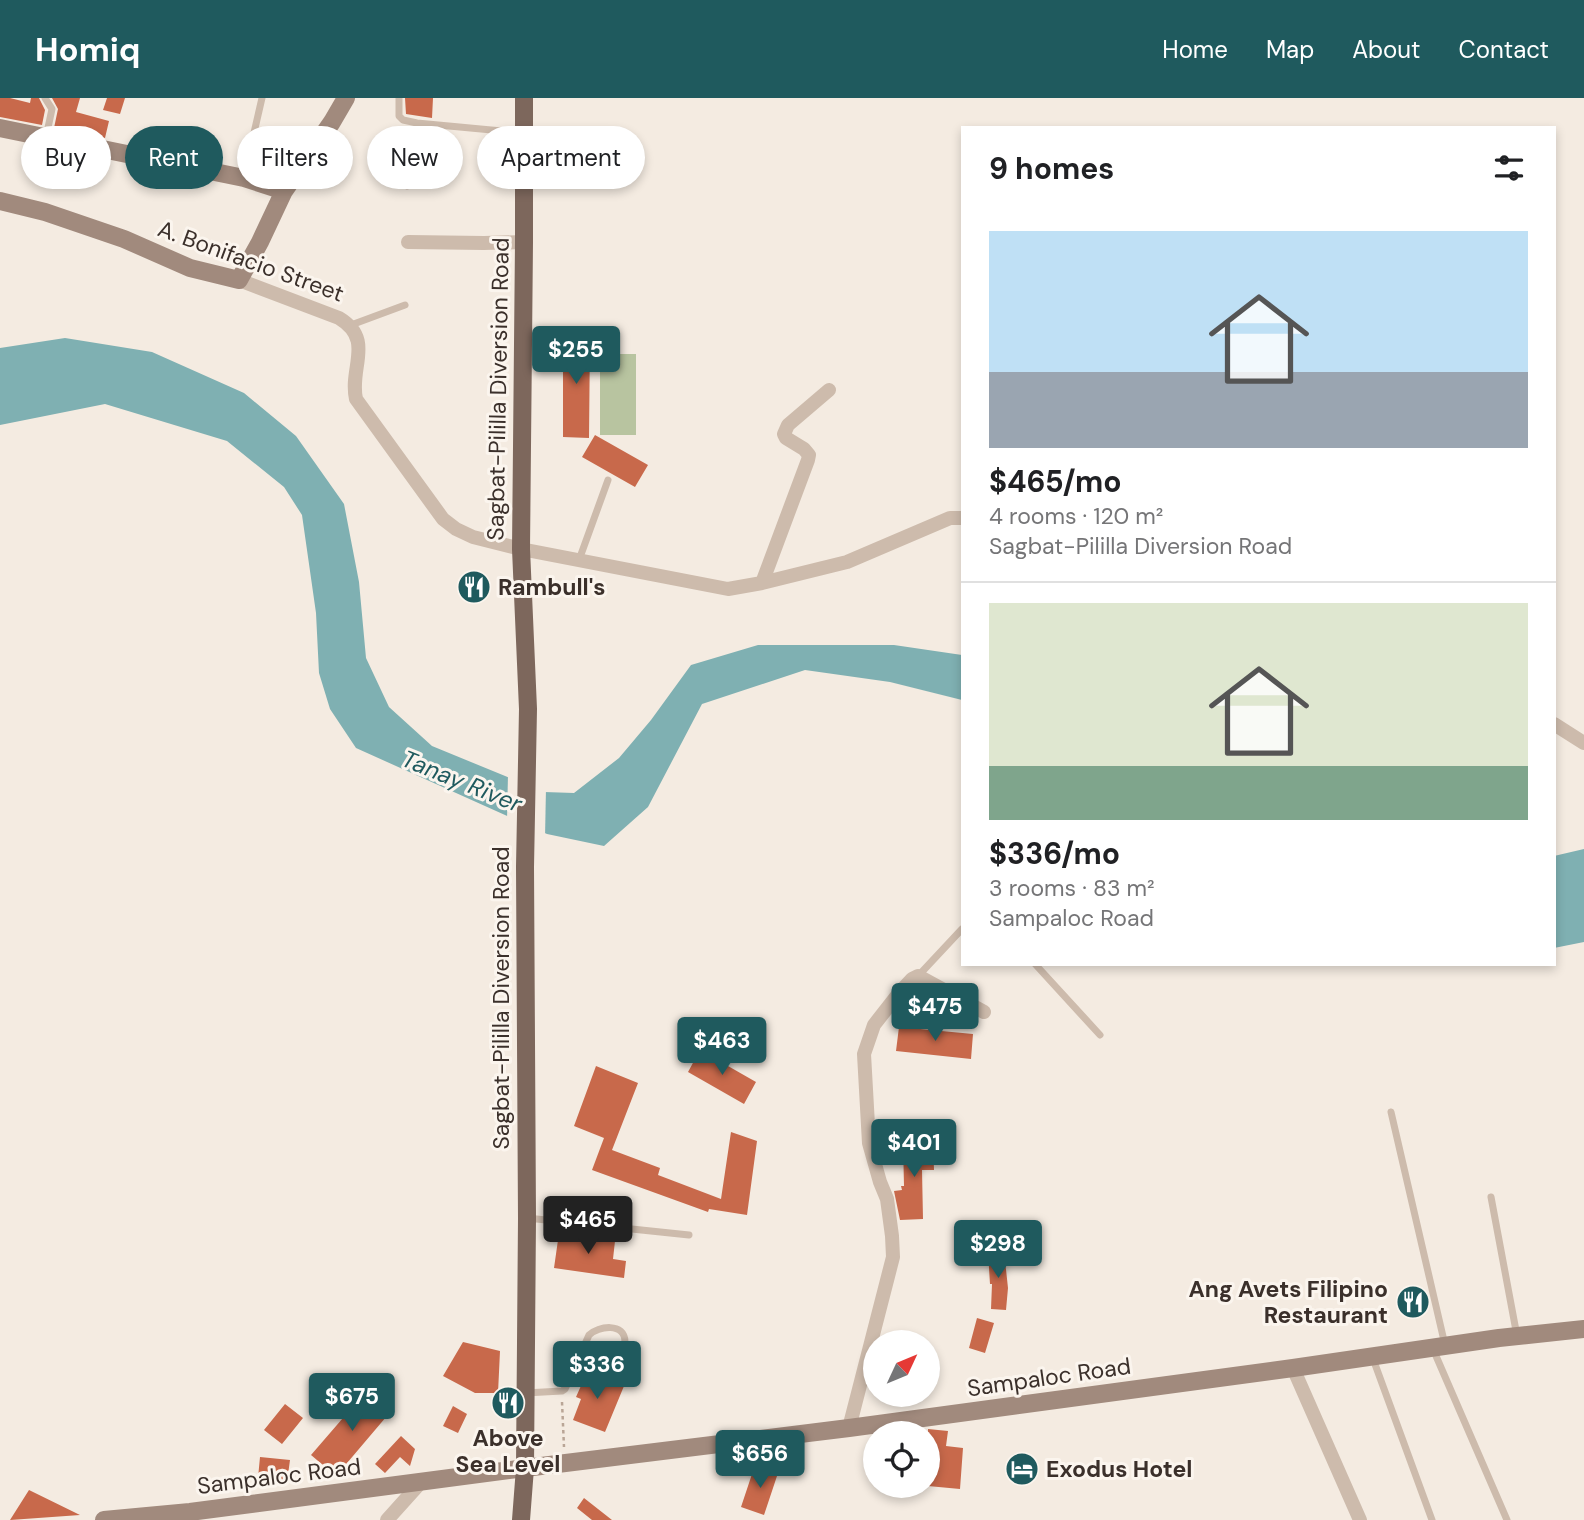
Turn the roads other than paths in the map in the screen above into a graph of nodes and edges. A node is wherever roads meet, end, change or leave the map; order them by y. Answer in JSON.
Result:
{"nodes":[{"id":1,"x":45,"y":98,"type":"edge"},
{"id":2,"x":262,"y":98,"type":"edge"},
{"id":3,"x":346,"y":98,"type":"edge"},
{"id":4,"x":400,"y":98,"type":"edge"},
{"id":5,"x":524,"y":98,"type":"edge"},
{"id":6,"x":417,"y":124,"type":"joint"},
{"id":7,"x":48,"y":126,"type":"edge"},
{"id":8,"x":256,"y":126,"type":"edge"},
{"id":9,"x":524,"y":126,"type":"edge"},
{"id":10,"x":0,"y":128,"type":"edge"},
{"id":11,"x":477,"y":130,"type":"edge"},
{"id":12,"x":21,"y":133,"type":"edge"},
{"id":13,"x":111,"y":151,"type":"edge"},
{"id":14,"x":237,"y":177,"type":"edge"},
{"id":15,"x":278,"y":189,"type":"edge"},
{"id":16,"x":524,"y":189,"type":"edge"},
{"id":17,"x":284,"y":191,"type":"junction"},
{"id":18,"x":0,"y":201,"type":"edge"},
{"id":19,"x":408,"y":242,"type":"dead end"},
{"id":20,"x":524,"y":242,"type":"junction"},
{"id":21,"x":239,"y":279,"type":"junction"},
{"id":22,"x":405,"y":305,"type":"dead end"},
{"id":23,"x":351,"y":326,"type":"junction"},
{"id":24,"x":829,"y":390,"type":"dead end"},
{"id":25,"x":608,"y":480,"type":"dead end"},
{"id":26,"x":961,"y":518,"type":"edge"},
{"id":27,"x":521,"y":549,"type":"junction"},
{"id":28,"x":579,"y":561,"type":"junction"},
{"id":29,"x":762,"y":583,"type":"junction"},
{"id":30,"x":1556,"y":725,"type":"edge"},
{"id":31,"x":1584,"y":743,"type":"edge"},
{"id":32,"x":961,"y":930,"type":"edge"},
{"id":33,"x":1037,"y":966,"type":"edge"},
{"id":34,"x":918,"y":976,"type":"junction"},
{"id":35,"x":984,"y":1012,"type":"dead end"},
{"id":36,"x":1100,"y":1035,"type":"dead end"},
{"id":37,"x":1391,"y":1112,"type":"dead end"},
{"id":38,"x":1490,"y":1197,"type":"dead end"},
{"id":39,"x":527,"y":1218,"type":"junction"},
{"id":40,"x":689,"y":1235,"type":"dead end"},
{"id":41,"x":1584,"y":1329,"type":"edge"},
{"id":42,"x":1517,"y":1336,"type":"junction"},
{"id":43,"x":1439,"y":1347,"type":"junction"},
{"id":44,"x":1372,"y":1355,"type":"junction"},
{"id":45,"x":1293,"y":1368,"type":"junction"},
{"id":46,"x":613,"y":1374,"type":"dead end"},
{"id":47,"x":524,"y":1394,"type":"junction"},
{"id":48,"x":849,"y":1429,"type":"junction"},
{"id":49,"x":525,"y":1468,"type":"junction"},
{"id":50,"x":422,"y":1481,"type":"junction"},
{"id":51,"x":199,"y":1515,"type":"edge"},
{"id":52,"x":103,"y":1520,"type":"edge"},
{"id":53,"x":387,"y":1520,"type":"edge"},
{"id":54,"x":522,"y":1520,"type":"edge"},
{"id":55,"x":1360,"y":1520,"type":"edge"},
{"id":56,"x":1432,"y":1520,"type":"edge"},
{"id":57,"x":1507,"y":1520,"type":"edge"}],
"edges":[{"from":1,"to":7,"type":"lane"},
{"from":2,"to":8,"type":"lane"},
{"from":3,"to":17,"type":"main road"},
{"from":4,"to":6,"type":"lane"},
{"from":5,"to":9,"type":"main road","name":"Sagbat-Pililla Diversion Road"},
{"from":6,"to":11,"type":"lane"},
{"from":10,"to":12,"type":"main road"},
{"from":13,"to":14,"type":"main road"},
{"from":15,"to":17,"type":"main road"},
{"from":16,"to":20,"type":"main road","name":"Sagbat-Pililla Diversion Road"},
{"from":17,"to":21,"type":"main road"},
{"from":18,"to":21,"type":"main road","name":"A. Bonifacio Street"},
{"from":19,"to":20,"type":"street"},
{"from":20,"to":27,"type":"main road","name":"Sagbat-Pililla Diversion Road"},
{"from":21,"to":23,"type":"street","name":"A. Bonifacio Street"},
{"from":22,"to":23,"type":"lane"},
{"from":23,"to":27,"type":"street","name":"A. Bonifacio Street"},
{"from":24,"to":29,"type":"street"},
{"from":25,"to":28,"type":"lane"},
{"from":26,"to":29,"type":"street","name":"A. Bonifacio Street"},
{"from":27,"to":28,"type":"street","name":"A. Bonifacio Street"},
{"from":27,"to":39,"type":"main road","name":"Sagbat-Pililla Diversion Road"},
{"from":28,"to":29,"type":"street","name":"A. Bonifacio Street"},
{"from":30,"to":31,"type":"street"},
{"from":32,"to":34,"type":"lane"},
{"from":33,"to":36,"type":"lane"},
{"from":34,"to":35,"type":"street"},
{"from":34,"to":48,"type":"street"},
{"from":37,"to":43,"type":"lane"},
{"from":38,"to":42,"type":"lane"},
{"from":39,"to":40,"type":"lane"},
{"from":39,"to":47,"type":"main road","name":"Sagbat-Pililla Diversion Road"},
{"from":41,"to":42,"type":"main road","name":"Sampaloc Road"},
{"from":42,"to":43,"type":"main road","name":"Sampaloc Road"},
{"from":43,"to":44,"type":"main road","name":"Sampaloc Road"},
{"from":43,"to":57,"type":"lane"},
{"from":44,"to":45,"type":"main road","name":"Sampaloc Road"},
{"from":44,"to":56,"type":"lane"},
{"from":45,"to":48,"type":"main road","name":"Sampaloc Road"},
{"from":45,"to":55,"type":"street"},
{"from":46,"to":47,"type":"lane"},
{"from":47,"to":49,"type":"main road","name":"Sagbat-Pililla Diversion Road"},
{"from":48,"to":49,"type":"main road","name":"Sampaloc Road"},
{"from":49,"to":50,"type":"main road","name":"Sampaloc Road"},
{"from":49,"to":54,"type":"main road","name":"Sagbat-Pililla Diversion Road"},
{"from":50,"to":51,"type":"main road","name":"Sampaloc Road"},
{"from":50,"to":53,"type":"street"},
{"from":51,"to":52,"type":"main road","name":"Sampaloc Road"}]}
